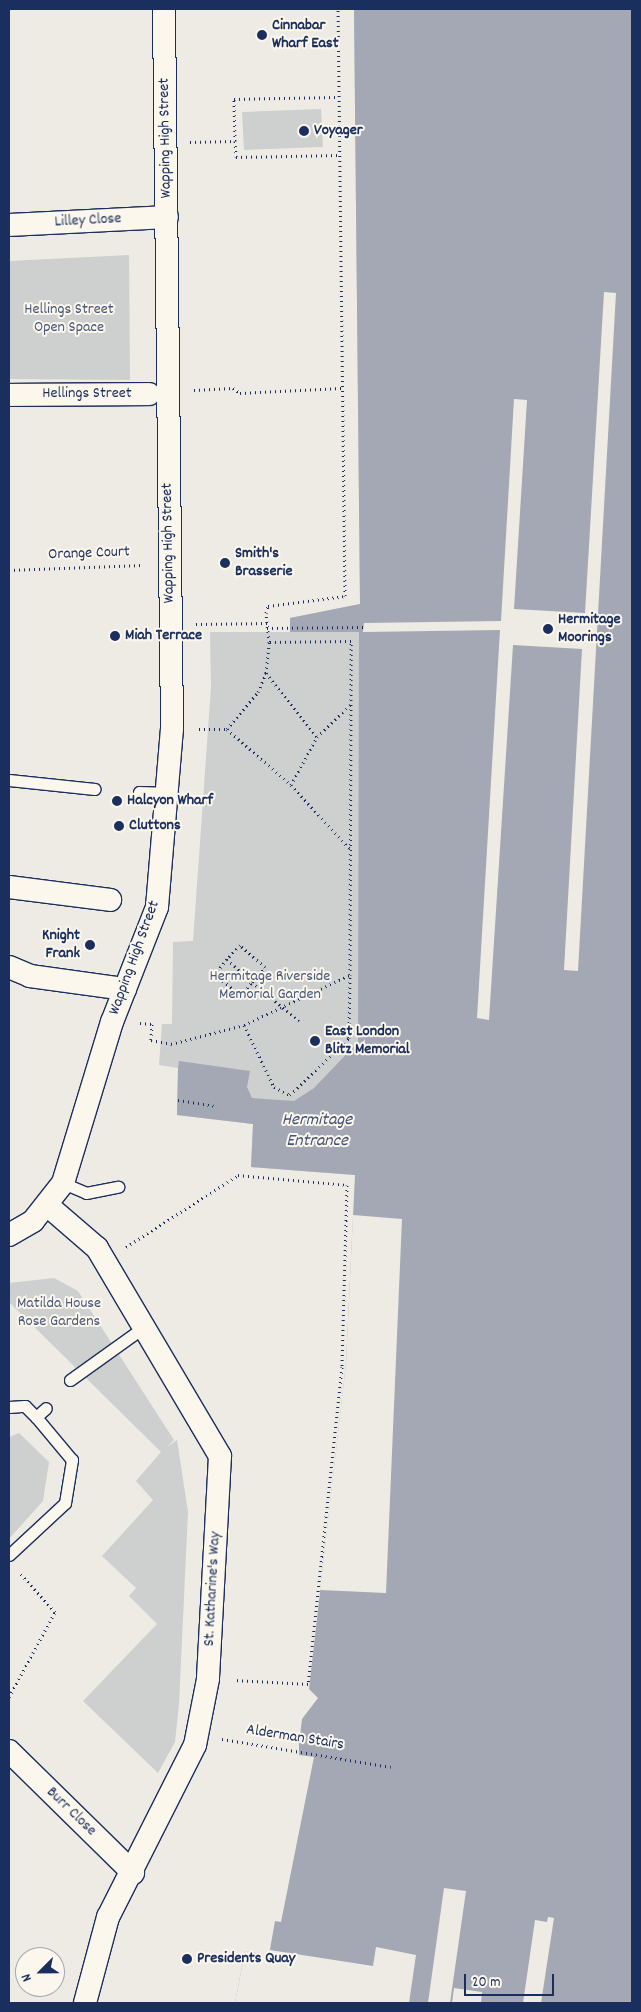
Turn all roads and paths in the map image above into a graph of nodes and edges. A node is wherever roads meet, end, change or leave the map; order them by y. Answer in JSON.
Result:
{"nodes":[{"id":1,"x":164,"y":9,"type":"edge"},
{"id":2,"x":338,"y":9,"type":"edge"},
{"id":3,"x":339,"y":97,"type":"junction"},
{"id":4,"x":206,"y":141,"type":"dead end"},
{"id":5,"x":236,"y":141,"type":"junction"},
{"id":6,"x":340,"y":155,"type":"junction"},
{"id":7,"x":166,"y":217,"type":"junction"},
{"id":8,"x":9,"y":225,"type":"edge"},
{"id":9,"x":204,"y":388,"type":"dead end"},
{"id":10,"x":342,"y":388,"type":"junction"},
{"id":11,"x":158,"y":394,"type":"junction"},
{"id":12,"x":9,"y":395,"type":"edge"},
{"id":13,"x":169,"y":564,"type":"junction"},
{"id":14,"x":9,"y":570,"type":"edge"},
{"id":15,"x":267,"y":623,"type":"junction"},
{"id":16,"x":171,"y":624,"type":"junction"},
{"id":17,"x":364,"y":627,"type":"dead end"},
{"id":18,"x":267,"y":628,"type":"junction"},
{"id":19,"x":269,"y":642,"type":"junction"},
{"id":20,"x":266,"y":673,"type":"junction"},
{"id":21,"x":350,"y":705,"type":"junction"},
{"id":22,"x":172,"y":728,"type":"junction"},
{"id":23,"x":227,"y":729,"type":"junction"},
{"id":24,"x":317,"y":737,"type":"junction"},
{"id":25,"x":9,"y":780,"type":"edge"},
{"id":26,"x":291,"y":785,"type":"junction"},
{"id":27,"x":95,"y":789,"type":"dead end"},
{"id":28,"x":139,"y":792,"type":"dead end"},
{"id":29,"x":170,"y":793,"type":"junction"},
{"id":30,"x":350,"y":848,"type":"junction"},
{"id":31,"x":9,"y":887,"type":"edge"},
{"id":32,"x":110,"y":900,"type":"dead end"},
{"id":33,"x":227,"y":959,"type":"junction"},
{"id":34,"x":9,"y":967,"type":"edge"},
{"id":35,"x":350,"y":975,"type":"junction"},
{"id":36,"x":252,"y":982,"type":"junction"},
{"id":37,"x":125,"y":989,"type":"junction"},
{"id":38,"x":284,"y":1008,"type":"junction"},
{"id":39,"x":299,"y":1021,"type":"dead end"},
{"id":40,"x":112,"y":1022,"type":"junction"},
{"id":41,"x":244,"y":1025,"type":"junction"},
{"id":42,"x":178,"y":1100,"type":"dead end"},
{"id":43,"x":214,"y":1106,"type":"dead end"},
{"id":44,"x":63,"y":1184,"type":"junction"},
{"id":45,"x":118,"y":1187,"type":"dead end"},
{"id":46,"x":47,"y":1205,"type":"junction"},
{"id":47,"x":9,"y":1235,"type":"edge"},
{"id":48,"x":106,"y":1260,"type":"junction"},
{"id":49,"x":144,"y":1327,"type":"junction"},
{"id":50,"x":70,"y":1380,"type":"dead end"},
{"id":51,"x":9,"y":1407,"type":"edge"},
{"id":52,"x":46,"y":1408,"type":"dead end"},
{"id":53,"x":36,"y":1417,"type":"junction"},
{"id":54,"x":9,"y":1555,"type":"edge"},
{"id":55,"x":15,"y":1567,"type":"dead end"},
{"id":56,"x":208,"y":1679,"type":"junction"},
{"id":57,"x":9,"y":1697,"type":"edge"},
{"id":58,"x":195,"y":1745,"type":"junction"},
{"id":59,"x":9,"y":1751,"type":"edge"},
{"id":60,"x":391,"y":1768,"type":"dead end"},
{"id":61,"x":133,"y":1873,"type":"junction"},
{"id":62,"x":85,"y":2003,"type":"edge"}],
"edges":[{"from":1,"to":7,"type":"street","name":"Wapping High Street"},
{"from":2,"to":3,"type":"path"},
{"from":3,"to":5,"type":"path"},
{"from":3,"to":6,"type":"path"},
{"from":4,"to":5,"type":"path"},
{"from":5,"to":6,"type":"path"},
{"from":6,"to":10,"type":"path"},
{"from":7,"to":8,"type":"street","name":"Lilley Close"},
{"from":7,"to":11,"type":"street","name":"Wapping High Street"},
{"from":9,"to":10,"type":"path"},
{"from":10,"to":15,"type":"path"},
{"from":11,"to":12,"type":"street","name":"Hellings Street"},
{"from":11,"to":13,"type":"street","name":"Wapping High Street"},
{"from":13,"to":14,"type":"path","name":"Orange Court"},
{"from":13,"to":16,"type":"street","name":"Wapping High Street"},
{"from":15,"to":16,"type":"path"},
{"from":15,"to":18,"type":"path"},
{"from":16,"to":22,"type":"street","name":"Wapping High Street"},
{"from":17,"to":18,"type":"path"},
{"from":18,"to":19,"type":"path"},
{"from":19,"to":20,"type":"path"},
{"from":19,"to":21,"type":"path"},
{"from":20,"to":23,"type":"path"},
{"from":20,"to":24,"type":"path"},
{"from":21,"to":24,"type":"path"},
{"from":21,"to":30,"type":"path"},
{"from":22,"to":23,"type":"path"},
{"from":22,"to":29,"type":"street","name":"Wapping High Street"},
{"from":23,"to":26,"type":"path"},
{"from":24,"to":26,"type":"path"},
{"from":25,"to":27,"type":"lane"},
{"from":26,"to":30,"type":"path"},
{"from":28,"to":29,"type":"lane"},
{"from":29,"to":37,"type":"street","name":"Wapping High Street"},
{"from":30,"to":35,"type":"path"},
{"from":31,"to":32,"type":"street"},
{"from":33,"to":36,"type":"path"},
{"from":33,"to":36,"type":"path"},
{"from":33,"to":36,"type":"path"},
{"from":34,"to":37,"type":"street"},
{"from":35,"to":38,"type":"path"},
{"from":35,"to":41,"type":"path"},
{"from":36,"to":38,"type":"path"},
{"from":37,"to":40,"type":"street","name":"Wapping High Street"},
{"from":38,"to":39,"type":"path"},
{"from":38,"to":41,"type":"path"},
{"from":40,"to":41,"type":"path"},
{"from":40,"to":44,"type":"street","name":"Wapping High Street"},
{"from":42,"to":43,"type":"path"},
{"from":44,"to":45,"type":"lane"},
{"from":44,"to":46,"type":"street","name":"Wapping High Street"},
{"from":46,"to":47,"type":"street","name":"Wapping High Street"},
{"from":46,"to":48,"type":"street","name":"St. Katharine's Way"},
{"from":48,"to":49,"type":"street","name":"St. Katharine's Way"},
{"from":48,"to":56,"type":"path"},
{"from":49,"to":50,"type":"lane"},
{"from":49,"to":56,"type":"street","name":"St. Katharine's Way"},
{"from":51,"to":53,"type":"lane"},
{"from":52,"to":53,"type":"lane"},
{"from":53,"to":54,"type":"lane"},
{"from":55,"to":57,"type":"path"},
{"from":56,"to":58,"type":"street","name":"St. Katharine's Way"},
{"from":58,"to":60,"type":"path","name":"Alderman Stairs"},
{"from":58,"to":61,"type":"street","name":"St. Katharine's Way"},
{"from":59,"to":61,"type":"street","name":"Burr Close"},
{"from":61,"to":62,"type":"street","name":"St. Katharine's Way"}]}
